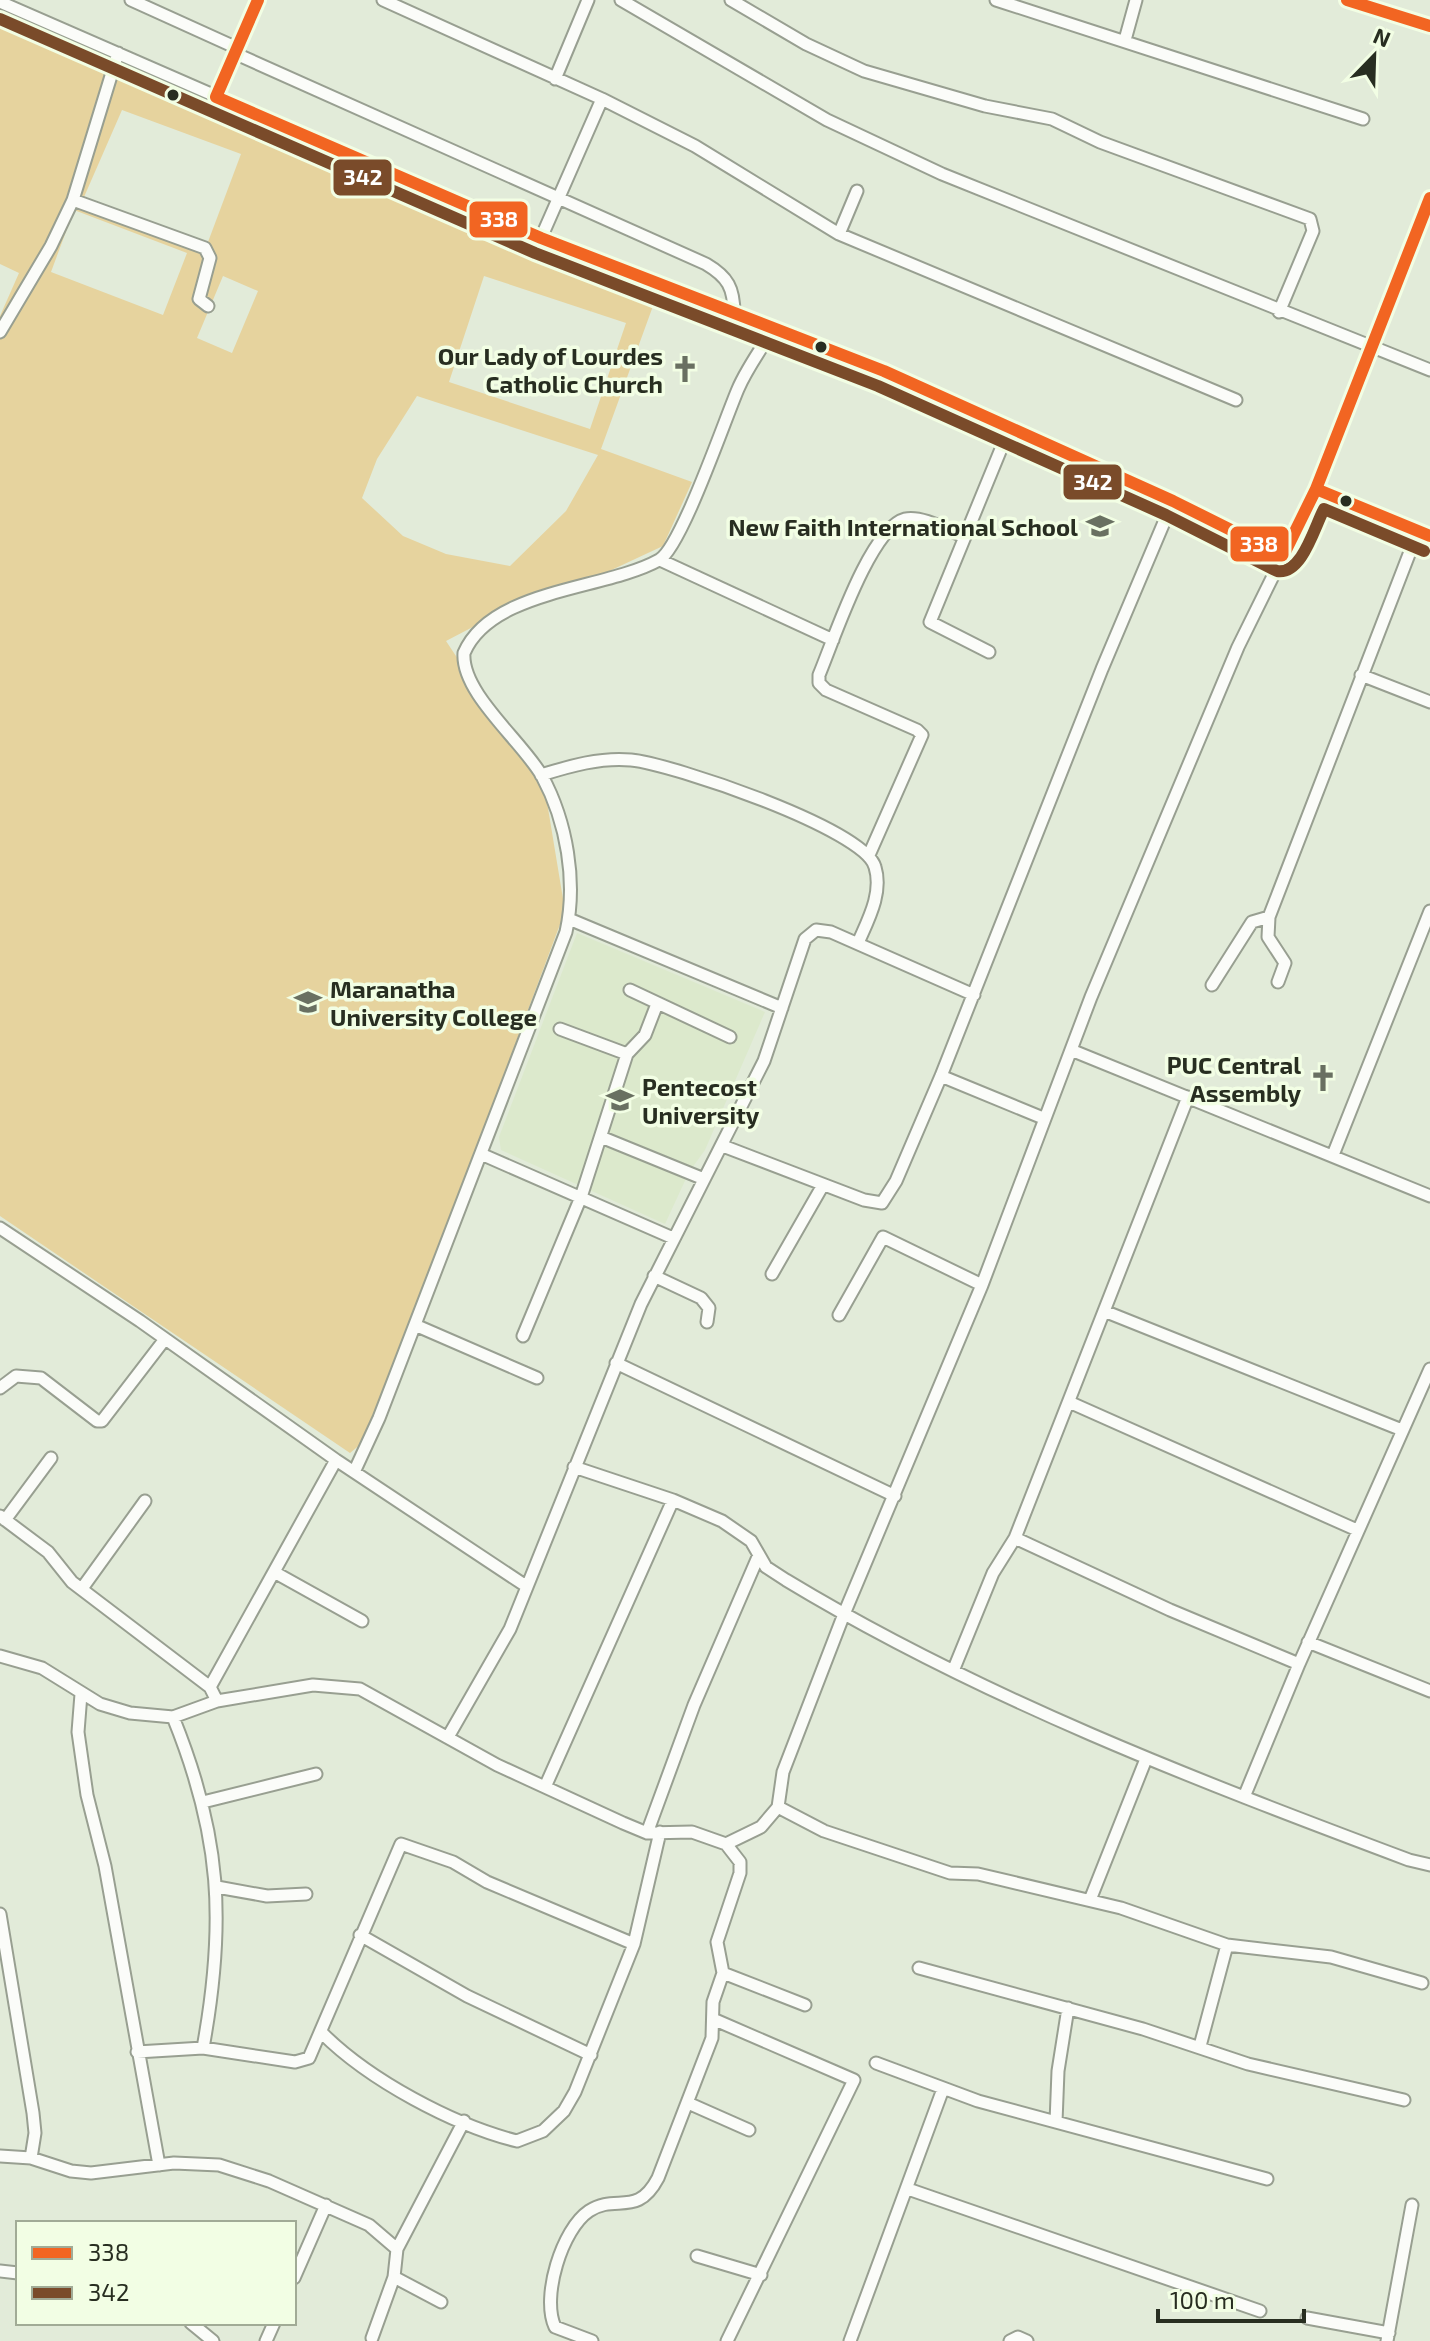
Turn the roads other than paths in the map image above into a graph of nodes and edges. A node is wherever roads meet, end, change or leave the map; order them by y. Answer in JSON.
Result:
{"nodes":[{"id":1,"x":131,"y":0,"type":"edge"},
{"id":2,"x":258,"y":0,"type":"edge"},
{"id":3,"x":383,"y":0,"type":"edge"},
{"id":4,"x":588,"y":0,"type":"edge"},
{"id":5,"x":621,"y":0,"type":"edge"},
{"id":6,"x":731,"y":0,"type":"edge"},
{"id":7,"x":996,"y":0,"type":"edge"},
{"id":8,"x":1136,"y":0,"type":"edge"},
{"id":9,"x":1347,"y":0,"type":"edge"},
{"id":10,"x":0,"y":2,"type":"edge"},
{"id":11,"x":1430,"y":26,"type":"edge"},
{"id":12,"x":1125,"y":40,"type":"junction"},
{"id":13,"x":236,"y":50,"type":"junction"},
{"id":14,"x":118,"y":53,"type":"junction"},
{"id":15,"x":555,"y":79,"type":"junction"},
{"id":16,"x":216,"y":97,"type":"junction"},
{"id":17,"x":602,"y":99,"type":"junction"},
{"id":18,"x":1363,"y":119,"type":"dead end"},
{"id":19,"x":857,"y":191,"type":"dead end"},
{"id":20,"x":1430,"y":198,"type":"edge"},
{"id":21,"x":73,"y":200,"type":"junction"},
{"id":22,"x":559,"y":200,"type":"junction"},
{"id":23,"x":839,"y":234,"type":"junction"},
{"id":24,"x":541,"y":238,"type":"junction"},
{"id":25,"x":208,"y":306,"type":"dead end"},
{"id":26,"x":1279,"y":312,"type":"junction"},
{"id":27,"x":734,"y":314,"type":"junction"},
{"id":28,"x":773,"y":330,"type":"junction"},
{"id":29,"x":0,"y":332,"type":"edge"},
{"id":30,"x":1371,"y":349,"type":"junction"},
{"id":31,"x":1430,"y":370,"type":"edge"},
{"id":32,"x":1236,"y":400,"type":"dead end"},
{"id":33,"x":1010,"y":427,"type":"junction"},
{"id":34,"x":1316,"y":489,"type":"junction"},
{"id":35,"x":1173,"y":501,"type":"junction"},
{"id":36,"x":1418,"y":531,"type":"junction"},
{"id":37,"x":1430,"y":536,"type":"edge"},
{"id":38,"x":965,"y":537,"type":"junction"},
{"id":39,"x":1283,"y":556,"type":"junction"},
{"id":40,"x":660,"y":560,"type":"junction"},
{"id":41,"x":833,"y":640,"type":"junction"},
{"id":42,"x":989,"y":652,"type":"dead end"},
{"id":43,"x":1361,"y":675,"type":"junction"},
{"id":44,"x":1430,"y":702,"type":"edge"},
{"id":45,"x":541,"y":775,"type":"junction"},
{"id":46,"x":869,"y":855,"type":"junction"},
{"id":47,"x":1430,"y":911,"type":"edge"},
{"id":48,"x":1269,"y":917,"type":"junction"},
{"id":49,"x":569,"y":919,"type":"junction"},
{"id":50,"x":858,"y":943,"type":"junction"},
{"id":51,"x":1278,"y":982,"type":"dead end"},
{"id":52,"x":1212,"y":985,"type":"dead end"},
{"id":53,"x":630,"y":990,"type":"dead end"},
{"id":54,"x":974,"y":995,"type":"junction"},
{"id":55,"x":657,"y":1004,"type":"junction"},
{"id":56,"x":782,"y":1008,"type":"junction"},
{"id":57,"x":560,"y":1029,"type":"dead end"},
{"id":58,"x":730,"y":1037,"type":"dead end"},
{"id":59,"x":1071,"y":1050,"type":"junction"},
{"id":60,"x":627,"y":1054,"type":"junction"},
{"id":61,"x":941,"y":1076,"type":"junction"},
{"id":62,"x":1188,"y":1097,"type":"junction"},
{"id":63,"x":1043,"y":1118,"type":"junction"},
{"id":64,"x":601,"y":1137,"type":"junction"},
{"id":65,"x":723,"y":1146,"type":"junction"},
{"id":66,"x":481,"y":1154,"type":"junction"},
{"id":67,"x":1333,"y":1155,"type":"junction"},
{"id":68,"x":704,"y":1179,"type":"junction"},
{"id":69,"x":823,"y":1185,"type":"junction"},
{"id":70,"x":1430,"y":1196,"type":"edge"},
{"id":71,"x":581,"y":1197,"type":"junction"},
{"id":72,"x":0,"y":1228,"type":"edge"},
{"id":73,"x":673,"y":1238,"type":"junction"},
{"id":74,"x":772,"y":1274,"type":"dead end"},
{"id":75,"x":654,"y":1276,"type":"junction"},
{"id":76,"x":982,"y":1285,"type":"junction"},
{"id":77,"x":1104,"y":1311,"type":"junction"},
{"id":78,"x":839,"y":1315,"type":"dead end"},
{"id":79,"x":707,"y":1322,"type":"dead end"},
{"id":80,"x":415,"y":1325,"type":"junction"},
{"id":81,"x":523,"y":1336,"type":"dead end"},
{"id":82,"x":165,"y":1339,"type":"junction"},
{"id":83,"x":616,"y":1363,"type":"junction"},
{"id":84,"x":1430,"y":1369,"type":"edge"},
{"id":85,"x":537,"y":1378,"type":"dead end"},
{"id":86,"x":0,"y":1388,"type":"edge"},
{"id":87,"x":1069,"y":1402,"type":"junction"},
{"id":88,"x":1402,"y":1430,"type":"junction"},
{"id":89,"x":51,"y":1458,"type":"dead end"},
{"id":90,"x":336,"y":1460,"type":"junction"},
{"id":91,"x":574,"y":1467,"type":"junction"},
{"id":92,"x":355,"y":1470,"type":"junction"},
{"id":93,"x":895,"y":1496,"type":"junction"},
{"id":94,"x":673,"y":1500,"type":"junction"},
{"id":95,"x":145,"y":1501,"type":"dead end"},
{"id":96,"x":2,"y":1518,"type":"edge"},
{"id":97,"x":1357,"y":1530,"type":"junction"},
{"id":98,"x":1015,"y":1538,"type":"junction"},
{"id":99,"x":758,"y":1557,"type":"junction"},
{"id":100,"x":274,"y":1572,"type":"junction"},
{"id":101,"x":526,"y":1586,"type":"junction"},
{"id":102,"x":83,"y":1587,"type":"junction"},
{"id":103,"x":844,"y":1614,"type":"junction"},
{"id":104,"x":362,"y":1621,"type":"dead end"},
{"id":105,"x":1308,"y":1642,"type":"junction"},
{"id":106,"x":0,"y":1656,"type":"edge"},
{"id":107,"x":1299,"y":1664,"type":"junction"},
{"id":108,"x":953,"y":1671,"type":"junction"},
{"id":109,"x":210,"y":1687,"type":"junction"},
{"id":110,"x":1430,"y":1691,"type":"edge"},
{"id":111,"x":81,"y":1694,"type":"junction"},
{"id":112,"x":217,"y":1701,"type":"junction"},
{"id":113,"x":173,"y":1717,"type":"junction"},
{"id":114,"x":448,"y":1737,"type":"junction"},
{"id":115,"x":1146,"y":1759,"type":"junction"},
{"id":116,"x":316,"y":1774,"type":"dead end"},
{"id":117,"x":545,"y":1787,"type":"junction"},
{"id":118,"x":1244,"y":1797,"type":"junction"},
{"id":119,"x":203,"y":1802,"type":"junction"},
{"id":120,"x":778,"y":1807,"type":"junction"},
{"id":121,"x":654,"y":1832,"type":"junction"},
{"id":122,"x":726,"y":1844,"type":"junction"},
{"id":123,"x":1430,"y":1865,"type":"edge"},
{"id":124,"x":217,"y":1887,"type":"junction"},
{"id":125,"x":306,"y":1894,"type":"dead end"},
{"id":126,"x":1090,"y":1900,"type":"junction"},
{"id":127,"x":0,"y":1914,"type":"edge"},
{"id":128,"x":360,"y":1935,"type":"junction"},
{"id":129,"x":634,"y":1944,"type":"junction"},
{"id":130,"x":1227,"y":1945,"type":"junction"},
{"id":131,"x":919,"y":1968,"type":"dead end"},
{"id":132,"x":723,"y":1973,"type":"junction"},
{"id":133,"x":1422,"y":1983,"type":"dead end"},
{"id":134,"x":805,"y":2005,"type":"dead end"},
{"id":135,"x":1068,"y":2008,"type":"junction"},
{"id":136,"x":713,"y":2019,"type":"junction"},
{"id":137,"x":322,"y":2033,"type":"junction"},
{"id":138,"x":1200,"y":2046,"type":"junction"},
{"id":139,"x":203,"y":2048,"type":"junction"},
{"id":140,"x":137,"y":2052,"type":"junction"},
{"id":141,"x":591,"y":2055,"type":"junction"},
{"id":142,"x":876,"y":2063,"type":"dead end"},
{"id":143,"x":943,"y":2089,"type":"junction"},
{"id":144,"x":1404,"y":2100,"type":"dead end"},
{"id":145,"x":688,"y":2103,"type":"junction"},
{"id":146,"x":464,"y":2121,"type":"junction"},
{"id":147,"x":1056,"y":2122,"type":"junction"},
{"id":148,"x":749,"y":2130,"type":"dead end"},
{"id":149,"x":0,"y":2156,"type":"edge"},
{"id":150,"x":31,"y":2158,"type":"junction"},
{"id":151,"x":159,"y":2165,"type":"junction"},
{"id":152,"x":1267,"y":2179,"type":"dead end"},
{"id":153,"x":908,"y":2189,"type":"junction"},
{"id":154,"x":326,"y":2205,"type":"junction"},
{"id":155,"x":1412,"y":2205,"type":"dead end"},
{"id":156,"x":397,"y":2249,"type":"junction"},
{"id":157,"x":697,"y":2256,"type":"dead end"},
{"id":158,"x":296,"y":2273,"type":"edge"},
{"id":159,"x":761,"y":2275,"type":"junction"},
{"id":160,"x":394,"y":2277,"type":"junction"},
{"id":161,"x":441,"y":2302,"type":"dead end"},
{"id":162,"x":1260,"y":2311,"type":"dead end"},
{"id":163,"x":1307,"y":2318,"type":"dead end"},
{"id":164,"x":193,"y":2325,"type":"edge"},
{"id":165,"x":1388,"y":2337,"type":"edge"},
{"id":166,"x":372,"y":2338,"type":"dead end"},
{"id":167,"x":213,"y":2341,"type":"edge"},
{"id":168,"x":592,"y":2341,"type":"edge"},
{"id":169,"x":727,"y":2341,"type":"edge"},
{"id":170,"x":850,"y":2341,"type":"edge"},
{"id":171,"x":1010,"y":2341,"type":"edge"},
{"id":172,"x":1027,"y":2341,"type":"edge"}],
"edges":[{"from":1,"to":13,"type":"street"},
{"from":2,"to":13,"type":"street"},
{"from":3,"to":15,"type":"street"},
{"from":4,"to":15,"type":"street"},
{"from":5,"to":26,"type":"street"},
{"from":6,"to":26,"type":"street"},
{"from":7,"to":12,"type":"street"},
{"from":8,"to":12,"type":"street"},
{"from":9,"to":11,"type":"street"},
{"from":10,"to":14,"type":"street"},
{"from":12,"to":18,"type":"street"},
{"from":13,"to":16,"type":"street"},
{"from":13,"to":22,"type":"street"},
{"from":14,"to":16,"type":"street"},
{"from":14,"to":21,"type":"street"},
{"from":15,"to":17,"type":"street"},
{"from":16,"to":24,"type":"street"},
{"from":17,"to":22,"type":"street"},
{"from":17,"to":23,"type":"street"},
{"from":19,"to":23,"type":"street"},
{"from":20,"to":30,"type":"street"},
{"from":21,"to":25,"type":"street"},
{"from":21,"to":29,"type":"street"},
{"from":22,"to":24,"type":"street"},
{"from":22,"to":27,"type":"street"},
{"from":23,"to":32,"type":"street"},
{"from":24,"to":27,"type":"street"},
{"from":26,"to":30,"type":"street"},
{"from":27,"to":28,"type":"street"},
{"from":28,"to":33,"type":"street"},
{"from":28,"to":40,"type":"street"},
{"from":30,"to":31,"type":"street"},
{"from":30,"to":34,"type":"street"},
{"from":33,"to":35,"type":"street"},
{"from":33,"to":38,"type":"street"},
{"from":34,"to":36,"type":"street"},
{"from":34,"to":39,"type":"street"},
{"from":35,"to":39,"type":"street"},
{"from":35,"to":54,"type":"street"},
{"from":36,"to":37,"type":"street"},
{"from":36,"to":43,"type":"street"},
{"from":38,"to":41,"type":"street"},
{"from":38,"to":42,"type":"street"},
{"from":39,"to":59,"type":"street"},
{"from":40,"to":41,"type":"street"},
{"from":40,"to":45,"type":"street"},
{"from":41,"to":46,"type":"street"},
{"from":43,"to":44,"type":"street"},
{"from":43,"to":48,"type":"street"},
{"from":45,"to":46,"type":"street"},
{"from":45,"to":49,"type":"street"},
{"from":46,"to":50,"type":"street"},
{"from":47,"to":67,"type":"street"},
{"from":48,"to":51,"type":"street"},
{"from":48,"to":52,"type":"street"},
{"from":49,"to":56,"type":"street"},
{"from":49,"to":66,"type":"street"},
{"from":50,"to":54,"type":"street"},
{"from":50,"to":56,"type":"street"},
{"from":53,"to":55,"type":"street"},
{"from":54,"to":61,"type":"street"},
{"from":55,"to":58,"type":"street"},
{"from":55,"to":60,"type":"street"},
{"from":56,"to":65,"type":"street"},
{"from":57,"to":60,"type":"street"},
{"from":59,"to":62,"type":"street"},
{"from":59,"to":63,"type":"street"},
{"from":60,"to":64,"type":"street"},
{"from":61,"to":63,"type":"street"},
{"from":61,"to":69,"type":"street"},
{"from":62,"to":67,"type":"street"},
{"from":62,"to":77,"type":"street"},
{"from":63,"to":76,"type":"street"},
{"from":64,"to":68,"type":"street"},
{"from":64,"to":71,"type":"street"},
{"from":65,"to":68,"type":"street"},
{"from":65,"to":69,"type":"street"},
{"from":66,"to":71,"type":"street"},
{"from":66,"to":80,"type":"street"},
{"from":67,"to":70,"type":"street"},
{"from":68,"to":73,"type":"street"},
{"from":69,"to":74,"type":"street"},
{"from":71,"to":73,"type":"street"},
{"from":71,"to":81,"type":"street"},
{"from":72,"to":82,"type":"street"},
{"from":73,"to":75,"type":"street"},
{"from":75,"to":79,"type":"street"},
{"from":75,"to":83,"type":"street"},
{"from":76,"to":78,"type":"street"},
{"from":76,"to":93,"type":"street"},
{"from":77,"to":87,"type":"street"},
{"from":77,"to":88,"type":"street"},
{"from":80,"to":85,"type":"street"},
{"from":80,"to":92,"type":"street"},
{"from":82,"to":86,"type":"street"},
{"from":82,"to":90,"type":"street"},
{"from":83,"to":91,"type":"street"},
{"from":83,"to":93,"type":"street"},
{"from":84,"to":88,"type":"street"},
{"from":87,"to":97,"type":"street"},
{"from":87,"to":98,"type":"street"},
{"from":88,"to":97,"type":"street"},
{"from":89,"to":96,"type":"street"},
{"from":90,"to":92,"type":"street"},
{"from":90,"to":100,"type":"street"},
{"from":91,"to":94,"type":"street"},
{"from":91,"to":101,"type":"street"},
{"from":92,"to":101,"type":"street"},
{"from":93,"to":103,"type":"street"},
{"from":94,"to":99,"type":"street"},
{"from":94,"to":117,"type":"street"},
{"from":95,"to":102,"type":"street"},
{"from":96,"to":102,"type":"street"},
{"from":97,"to":105,"type":"street"},
{"from":98,"to":107,"type":"street"},
{"from":98,"to":108,"type":"street"},
{"from":99,"to":103,"type":"street"},
{"from":99,"to":121,"type":"street"},
{"from":100,"to":104,"type":"street"},
{"from":100,"to":109,"type":"street"},
{"from":101,"to":114,"type":"street"},
{"from":102,"to":109,"type":"street"},
{"from":103,"to":108,"type":"street"},
{"from":103,"to":120,"type":"street"},
{"from":105,"to":107,"type":"street"},
{"from":105,"to":110,"type":"street"},
{"from":106,"to":111,"type":"street"},
{"from":107,"to":118,"type":"street"},
{"from":108,"to":115,"type":"street"},
{"from":109,"to":112,"type":"street"},
{"from":111,"to":113,"type":"street"},
{"from":111,"to":140,"type":"street"},
{"from":112,"to":113,"type":"street"},
{"from":112,"to":114,"type":"street"},
{"from":113,"to":119,"type":"street"},
{"from":114,"to":117,"type":"street"},
{"from":115,"to":118,"type":"street"},
{"from":115,"to":126,"type":"street"},
{"from":116,"to":119,"type":"street"},
{"from":117,"to":121,"type":"street"},
{"from":118,"to":123,"type":"street"},
{"from":119,"to":124,"type":"street"},
{"from":120,"to":122,"type":"street"},
{"from":120,"to":126,"type":"street"},
{"from":121,"to":122,"type":"street"},
{"from":121,"to":129,"type":"street"},
{"from":122,"to":132,"type":"street"},
{"from":124,"to":125,"type":"street"},
{"from":124,"to":139,"type":"street"},
{"from":126,"to":130,"type":"street"},
{"from":127,"to":150,"type":"street"},
{"from":128,"to":129,"type":"street"},
{"from":128,"to":137,"type":"street"},
{"from":128,"to":141,"type":"street"},
{"from":129,"to":141,"type":"street"},
{"from":130,"to":133,"type":"street"},
{"from":130,"to":138,"type":"street"},
{"from":131,"to":135,"type":"street"},
{"from":132,"to":134,"type":"street"},
{"from":132,"to":136,"type":"street"},
{"from":135,"to":138,"type":"street"},
{"from":135,"to":147,"type":"street"},
{"from":136,"to":145,"type":"street"},
{"from":136,"to":159,"type":"street"},
{"from":137,"to":139,"type":"street"},
{"from":137,"to":146,"type":"street"},
{"from":138,"to":144,"type":"street"},
{"from":139,"to":140,"type":"street"},
{"from":140,"to":151,"type":"street"},
{"from":141,"to":146,"type":"street"},
{"from":142,"to":143,"type":"street"},
{"from":143,"to":147,"type":"street"},
{"from":143,"to":153,"type":"street"},
{"from":145,"to":148,"type":"street"},
{"from":145,"to":168,"type":"street"},
{"from":146,"to":156,"type":"street"},
{"from":147,"to":152,"type":"street"},
{"from":149,"to":150,"type":"street"},
{"from":150,"to":151,"type":"street"},
{"from":151,"to":154,"type":"street"},
{"from":153,"to":162,"type":"street"},
{"from":153,"to":170,"type":"street"},
{"from":154,"to":156,"type":"street"},
{"from":154,"to":158,"type":"street"},
{"from":155,"to":165,"type":"street"},
{"from":156,"to":160,"type":"street"},
{"from":157,"to":159,"type":"street"},
{"from":159,"to":169,"type":"street"},
{"from":160,"to":161,"type":"street"},
{"from":160,"to":166,"type":"street"},
{"from":163,"to":165,"type":"street"},
{"from":164,"to":167,"type":"street"},
{"from":171,"to":172,"type":"street"}]}
